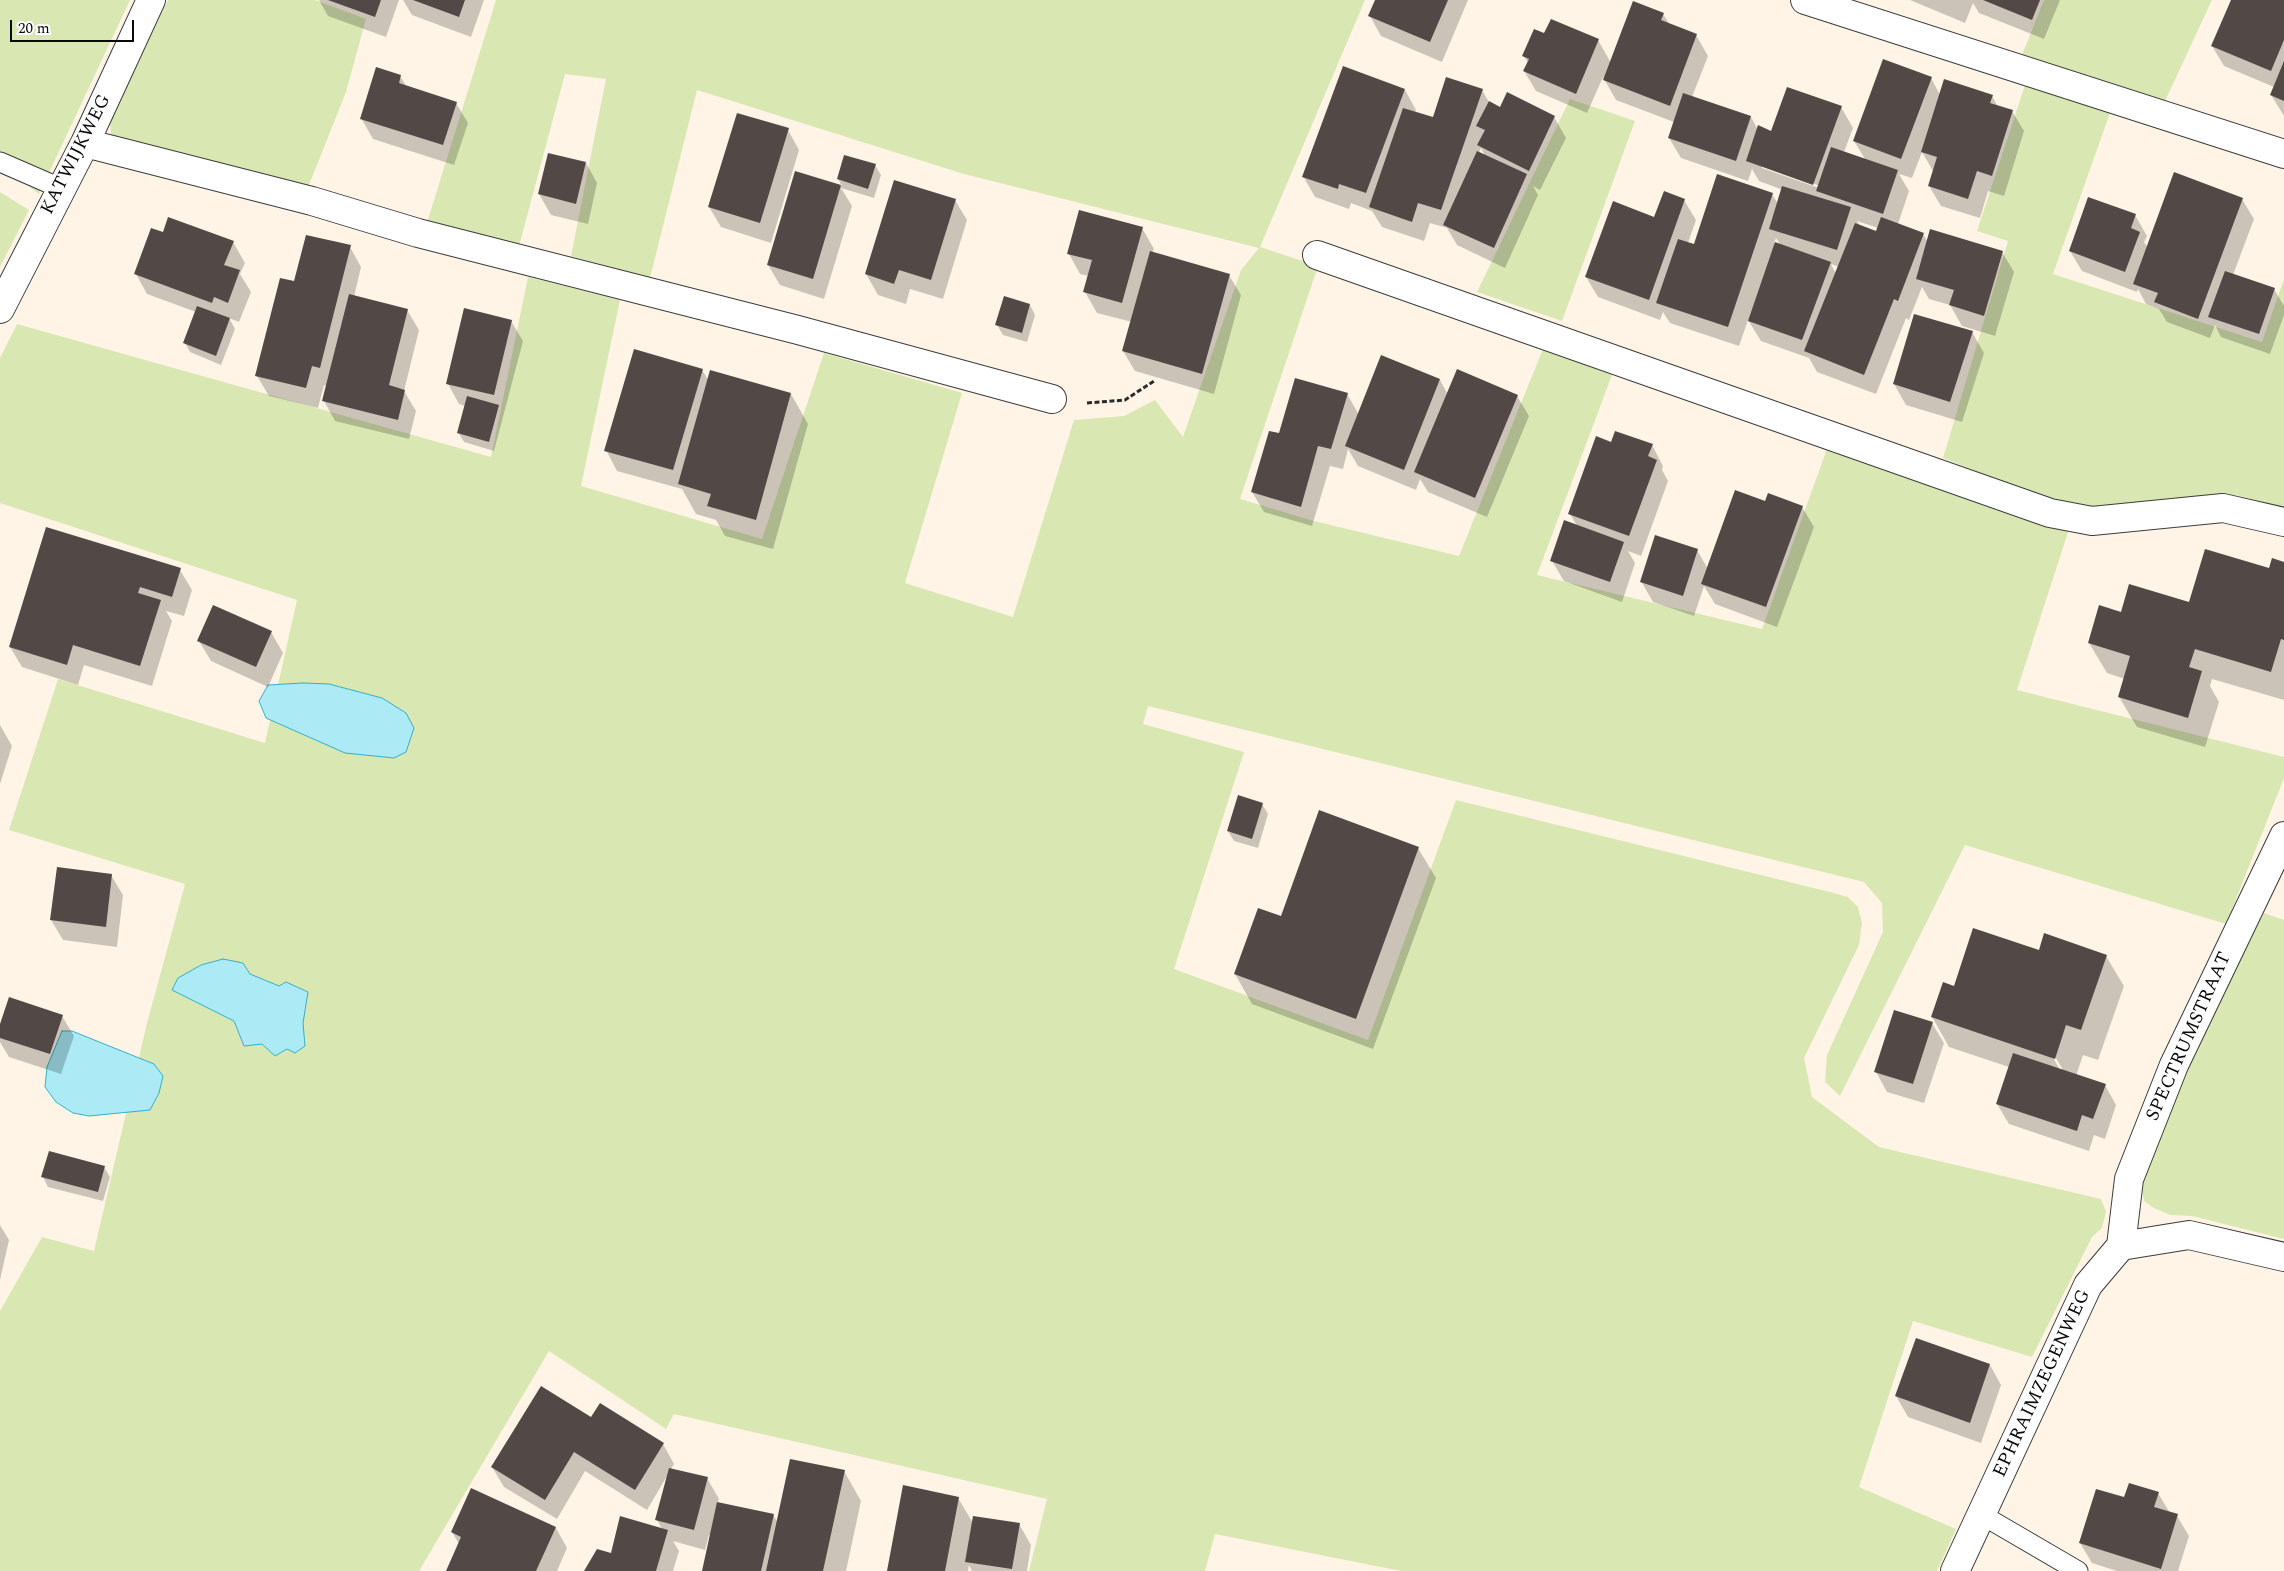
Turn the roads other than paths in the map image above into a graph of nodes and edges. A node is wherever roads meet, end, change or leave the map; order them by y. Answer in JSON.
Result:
{"nodes":[{"id":1,"x":151,"y":0,"type":"edge"},
{"id":2,"x":1805,"y":0,"type":"edge"},
{"id":3,"x":85,"y":143,"type":"junction"},
{"id":4,"x":2284,"y":154,"type":"edge"},
{"id":5,"x":0,"y":162,"type":"edge"},
{"id":6,"x":60,"y":188,"type":"junction"},
{"id":7,"x":1318,"y":255,"type":"dead end"},
{"id":8,"x":0,"y":309,"type":"edge"},
{"id":9,"x":1052,"y":399,"type":"road end"},
{"id":10,"x":2284,"y":522,"type":"edge"},
{"id":11,"x":2284,"y":836,"type":"edge"},
{"id":12,"x":2121,"y":1246,"type":"junction"},
{"id":13,"x":2284,"y":1257,"type":"edge"},
{"id":14,"x":1982,"y":1515,"type":"junction"},
{"id":15,"x":1955,"y":1571,"type":"edge"},
{"id":16,"x":2078,"y":1571,"type":"edge"}],
"edges":[{"from":1,"to":3,"type":"street","name":"KATWIJKWEG"},
{"from":2,"to":4,"type":"street"},
{"from":3,"to":6,"type":"street","name":"KATWIJKWEG"},
{"from":3,"to":9,"type":"street"},
{"from":5,"to":6,"type":"lane"},
{"from":6,"to":8,"type":"street","name":"KATWIJKWEG"},
{"from":7,"to":10,"type":"street"},
{"from":11,"to":12,"type":"street","name":"SPECTRUMSTRAAT"},
{"from":12,"to":13,"type":"street"},
{"from":12,"to":14,"type":"street","name":"EPHRAIMZEGENWEG"},
{"from":14,"to":15,"type":"street","name":"EPHRAIMZEGENWEG"},
{"from":14,"to":16,"type":"lane"}]}
